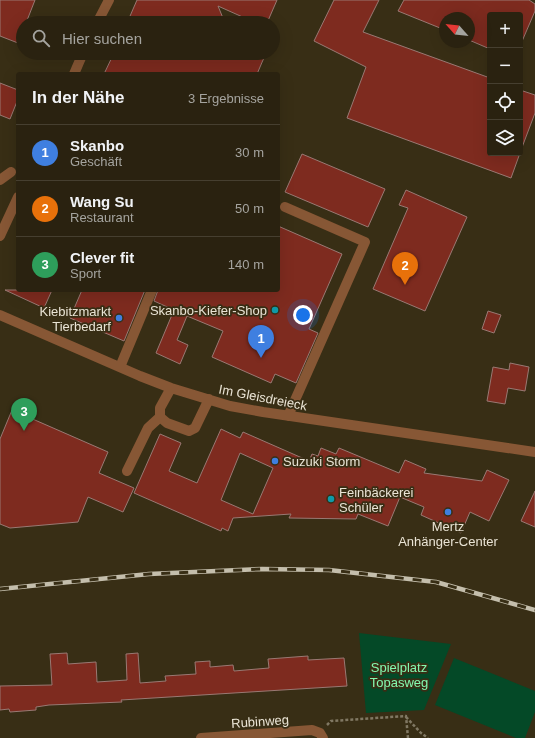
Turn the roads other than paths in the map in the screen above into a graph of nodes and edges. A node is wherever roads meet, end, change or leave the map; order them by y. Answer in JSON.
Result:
{"nodes":[{"id":1,"x":109,"y":0,"type":"edge"},
{"id":2,"x":101,"y":16,"type":"edge"},
{"id":3,"x":80,"y":60,"type":"edge"},
{"id":4,"x":75,"y":72,"type":"edge"},
{"id":5,"x":11,"y":172,"type":"dead end"},
{"id":6,"x":0,"y":180,"type":"edge"},
{"id":7,"x":16,"y":201,"type":"edge"},
{"id":8,"x":285,"y":207,"type":"dead end"},
{"id":9,"x":0,"y":236,"type":"edge"},
{"id":10,"x":151,"y":292,"type":"edge"},
{"id":11,"x":0,"y":314,"type":"edge"},
{"id":12,"x":120,"y":367,"type":"junction"},
{"id":13,"x":171,"y":388,"type":"junction"},
{"id":14,"x":208,"y":399,"type":"junction"},
{"id":15,"x":288,"y":416,"type":"junction"},
{"id":16,"x":160,"y":417,"type":"junction"},
{"id":17,"x":535,"y":452,"type":"edge"},
{"id":18,"x":127,"y":471,"type":"dead end"},
{"id":19,"x":322,"y":735,"type":"edge"},
{"id":20,"x":201,"y":738,"type":"edge"}],
"edges":[{"from":1,"to":2,"type":"street"},
{"from":3,"to":4,"type":"street"},
{"from":5,"to":6,"type":"street"},
{"from":7,"to":9,"type":"street"},
{"from":8,"to":15,"type":"street"},
{"from":10,"to":12,"type":"street"},
{"from":11,"to":12,"type":"street","name":"Im Gleisdreieck"},
{"from":12,"to":13,"type":"street","name":"Im Gleisdreieck"},
{"from":13,"to":14,"type":"street","name":"Im Gleisdreieck"},
{"from":13,"to":16,"type":"street"},
{"from":14,"to":15,"type":"street","name":"Im Gleisdreieck"},
{"from":14,"to":16,"type":"street"},
{"from":15,"to":17,"type":"street","name":"Im Gleisdreieck"},
{"from":16,"to":18,"type":"street"},
{"from":19,"to":20,"type":"street","name":"Rubinweg"}]}
